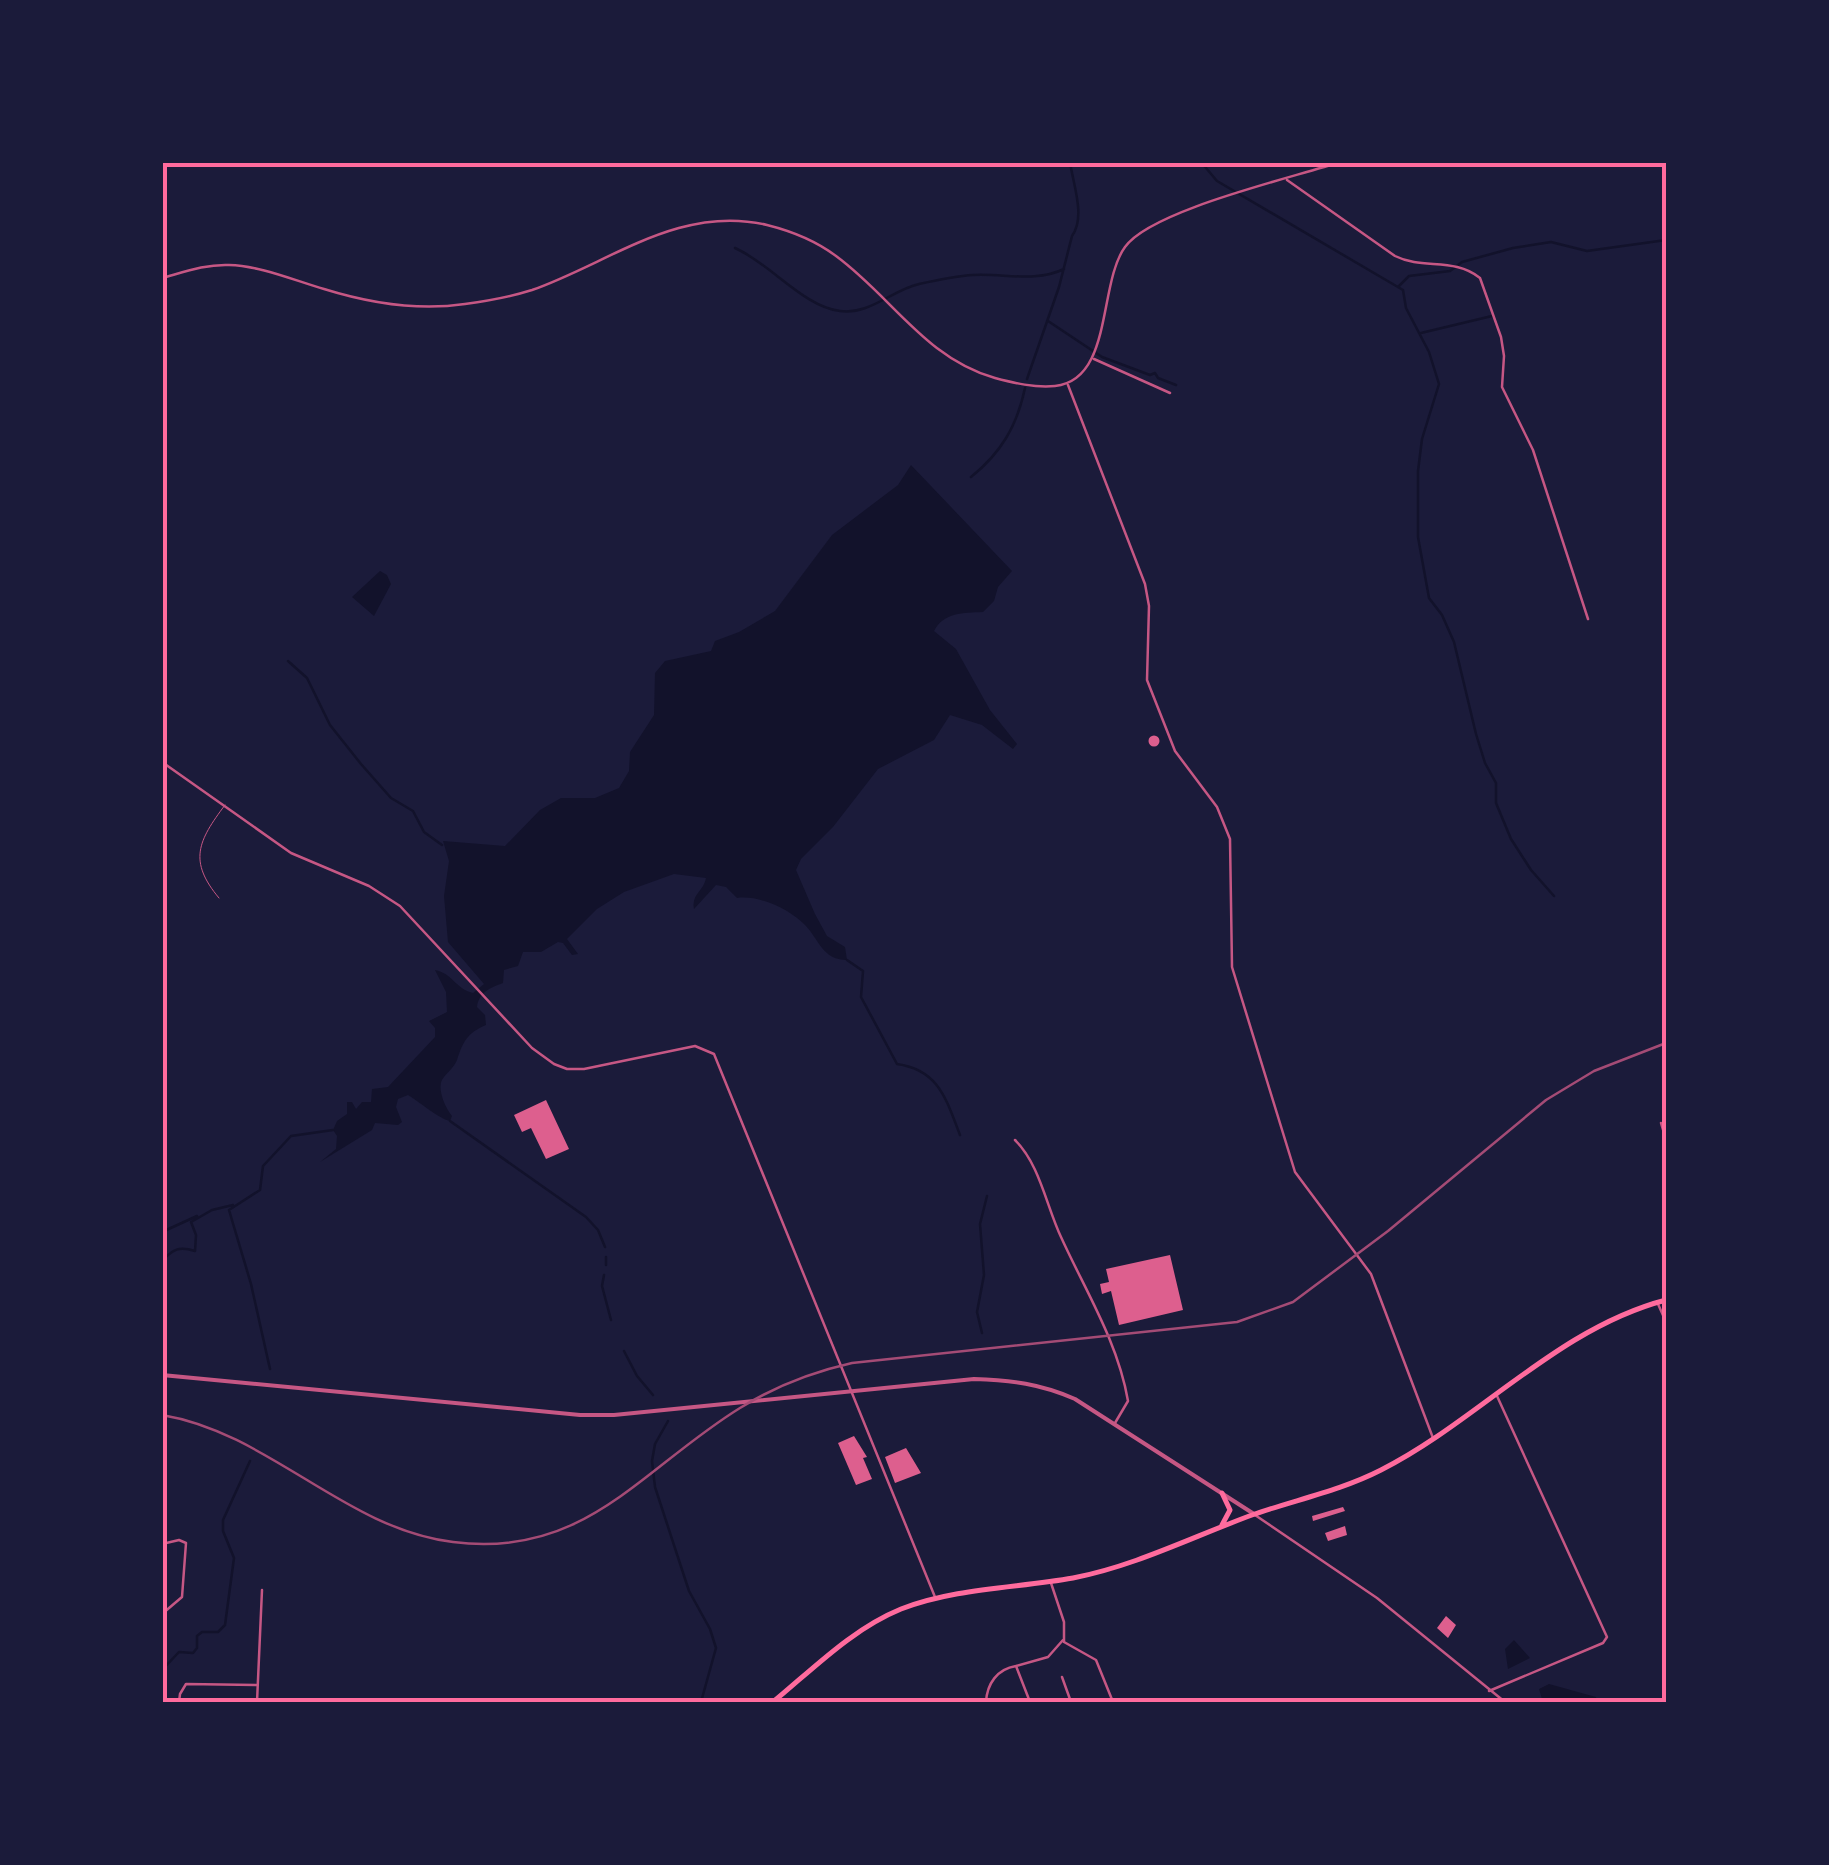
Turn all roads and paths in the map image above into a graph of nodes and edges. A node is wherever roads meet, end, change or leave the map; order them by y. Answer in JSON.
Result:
{"nodes":[{"id":1,"x":1340,"y":162,"type":"edge"},
{"id":2,"x":1286,"y":180,"type":"junction"},
{"id":3,"x":162,"y":278,"type":"edge"},
{"id":4,"x":1092,"y":358,"type":"junction"},
{"id":5,"x":1068,"y":384,"type":"junction"},
{"id":6,"x":1170,"y":393,"type":"dead end"},
{"id":7,"x":1588,"y":619,"type":"dead end"},
{"id":8,"x":162,"y":762,"type":"edge"},
{"id":9,"x":226,"y":805,"type":"junction"},
{"id":10,"x":219,"y":898,"type":"dead end"},
{"id":11,"x":1661,"y":1123,"type":"dead end"},
{"id":12,"x":1014,"y":1140,"type":"dead end"},
{"id":13,"x":1666,"y":1140,"type":"edge"},
{"id":14,"x":1666,"y":1300,"type":"edge"},
{"id":15,"x":1658,"y":1303,"type":"junction"},
{"id":16,"x":1666,"y":1322,"type":"edge"},
{"id":17,"x":162,"y":1375,"type":"edge"},
{"id":18,"x":851,"y":1392,"type":"junction"},
{"id":19,"x":1497,"y":1395,"type":"junction"},
{"id":20,"x":1115,"y":1424,"type":"junction"},
{"id":21,"x":1433,"y":1438,"type":"junction"},
{"id":22,"x":1222,"y":1494,"type":"junction"},
{"id":23,"x":1254,"y":1514,"type":"junction"},
{"id":24,"x":1218,"y":1528,"type":"junction"},
{"id":25,"x":162,"y":1544,"type":"edge"},
{"id":26,"x":1050,"y":1581,"type":"junction"},
{"id":27,"x":262,"y":1590,"type":"dead end"},
{"id":28,"x":936,"y":1598,"type":"junction"},
{"id":29,"x":162,"y":1614,"type":"edge"},
{"id":30,"x":1064,"y":1639,"type":"junction"},
{"id":31,"x":1016,"y":1666,"type":"junction"},
{"id":32,"x":1062,"y":1677,"type":"dead end"},
{"id":33,"x":257,"y":1685,"type":"junction"},
{"id":34,"x":1490,"y":1691,"type":"junction"},
{"id":35,"x":179,"y":1702,"type":"edge"},
{"id":36,"x":256,"y":1702,"type":"edge"},
{"id":37,"x":773,"y":1702,"type":"edge"},
{"id":38,"x":986,"y":1702,"type":"edge"},
{"id":39,"x":1030,"y":1702,"type":"edge"},
{"id":40,"x":1072,"y":1702,"type":"edge"},
{"id":41,"x":1113,"y":1702,"type":"edge"},
{"id":42,"x":1505,"y":1702,"type":"edge"}],
"edges":[{"from":1,"to":2,"type":"street"},
{"from":2,"to":4,"type":"street"},
{"from":2,"to":7,"type":"street"},
{"from":3,"to":5,"type":"street"},
{"from":4,"to":5,"type":"street"},
{"from":4,"to":6,"type":"street"},
{"from":5,"to":21,"type":"street"},
{"from":8,"to":9,"type":"street"},
{"from":9,"to":10,"type":"lane"},
{"from":9,"to":18,"type":"street"},
{"from":11,"to":13,"type":"street"},
{"from":12,"to":20,"type":"street"},
{"from":14,"to":15,"type":"main road"},
{"from":15,"to":16,"type":"street"},
{"from":15,"to":19,"type":"main road"},
{"from":17,"to":18,"type":"street"},
{"from":18,"to":20,"type":"street"},
{"from":18,"to":28,"type":"street"},
{"from":19,"to":21,"type":"main road"},
{"from":19,"to":34,"type":"street"},
{"from":20,"to":22,"type":"street"},
{"from":21,"to":23,"type":"main road"},
{"from":22,"to":23,"type":"street"},
{"from":22,"to":24,"type":"main road"},
{"from":23,"to":24,"type":"main road"},
{"from":23,"to":34,"type":"street"},
{"from":24,"to":26,"type":"main road"},
{"from":25,"to":29,"type":"street"},
{"from":26,"to":28,"type":"main road"},
{"from":26,"to":30,"type":"street"},
{"from":27,"to":33,"type":"street"},
{"from":28,"to":37,"type":"main road"},
{"from":30,"to":31,"type":"street"},
{"from":30,"to":41,"type":"street"},
{"from":31,"to":38,"type":"street"},
{"from":31,"to":39,"type":"street"},
{"from":32,"to":40,"type":"street"},
{"from":33,"to":35,"type":"street"},
{"from":33,"to":36,"type":"street"},
{"from":34,"to":42,"type":"street"}]}
